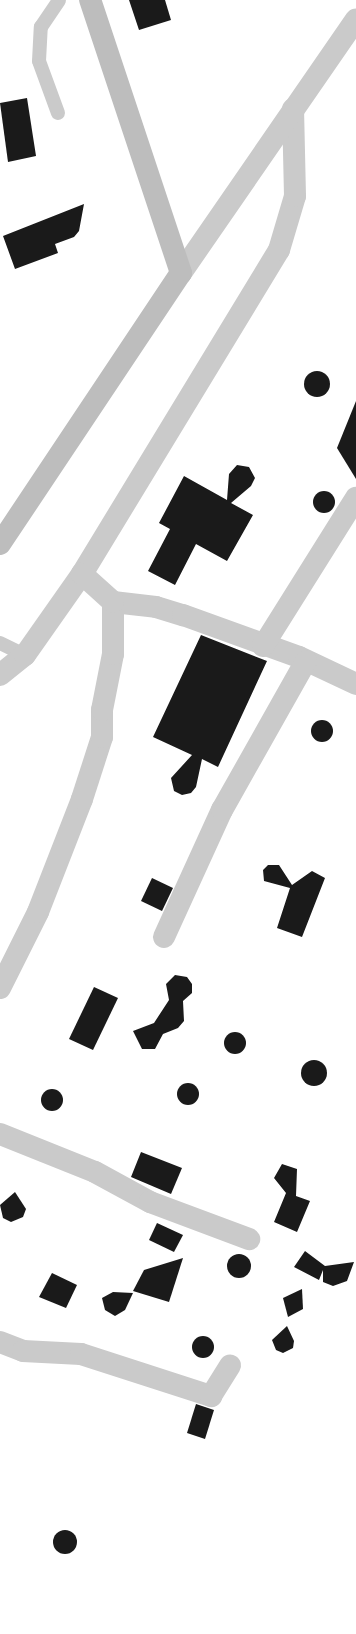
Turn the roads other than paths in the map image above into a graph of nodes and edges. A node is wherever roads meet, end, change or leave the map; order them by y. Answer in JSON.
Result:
{"nodes":[{"id":1,"x":59,"y":0,"type":"edge"},
{"id":2,"x":90,"y":0,"type":"edge"},
{"id":3,"x":353,"y":29,"type":"edge"},
{"id":4,"x":293,"y":109,"type":"junction"},
{"id":5,"x":58,"y":113,"type":"dead end"},
{"id":6,"x":181,"y":273,"type":"junction"},
{"id":7,"x":356,"y":498,"type":"edge"},
{"id":8,"x":0,"y":544,"type":"edge"},
{"id":9,"x":82,"y":574,"type":"junction"},
{"id":10,"x":113,"y":602,"type":"junction"},
{"id":11,"x":0,"y":643,"type":"edge"},
{"id":12,"x":263,"y":646,"type":"junction"},
{"id":13,"x":25,"y":655,"type":"junction"},
{"id":14,"x":306,"y":661,"type":"junction"},
{"id":15,"x":0,"y":675,"type":"edge"},
{"id":16,"x":356,"y":684,"type":"edge"},
{"id":17,"x":164,"y":937,"type":"dead end"},
{"id":18,"x":0,"y":988,"type":"edge"},
{"id":19,"x":0,"y":1134,"type":"edge"},
{"id":20,"x":249,"y":1239,"type":"dead end"},
{"id":21,"x":0,"y":1342,"type":"edge"},
{"id":22,"x":230,"y":1365,"type":"dead end"}],
"edges":[{"from":1,"to":5,"type":"lane"},
{"from":2,"to":6,"type":"main road"},
{"from":3,"to":4,"type":"street"},
{"from":4,"to":6,"type":"street"},
{"from":4,"to":9,"type":"street"},
{"from":6,"to":8,"type":"main road"},
{"from":7,"to":12,"type":"street"},
{"from":9,"to":10,"type":"street"},
{"from":9,"to":13,"type":"street"},
{"from":10,"to":12,"type":"street"},
{"from":10,"to":18,"type":"street"},
{"from":11,"to":13,"type":"lane"},
{"from":12,"to":14,"type":"street"},
{"from":13,"to":15,"type":"street"},
{"from":14,"to":16,"type":"street"},
{"from":14,"to":17,"type":"street"},
{"from":19,"to":20,"type":"street"},
{"from":21,"to":22,"type":"street"}]}
